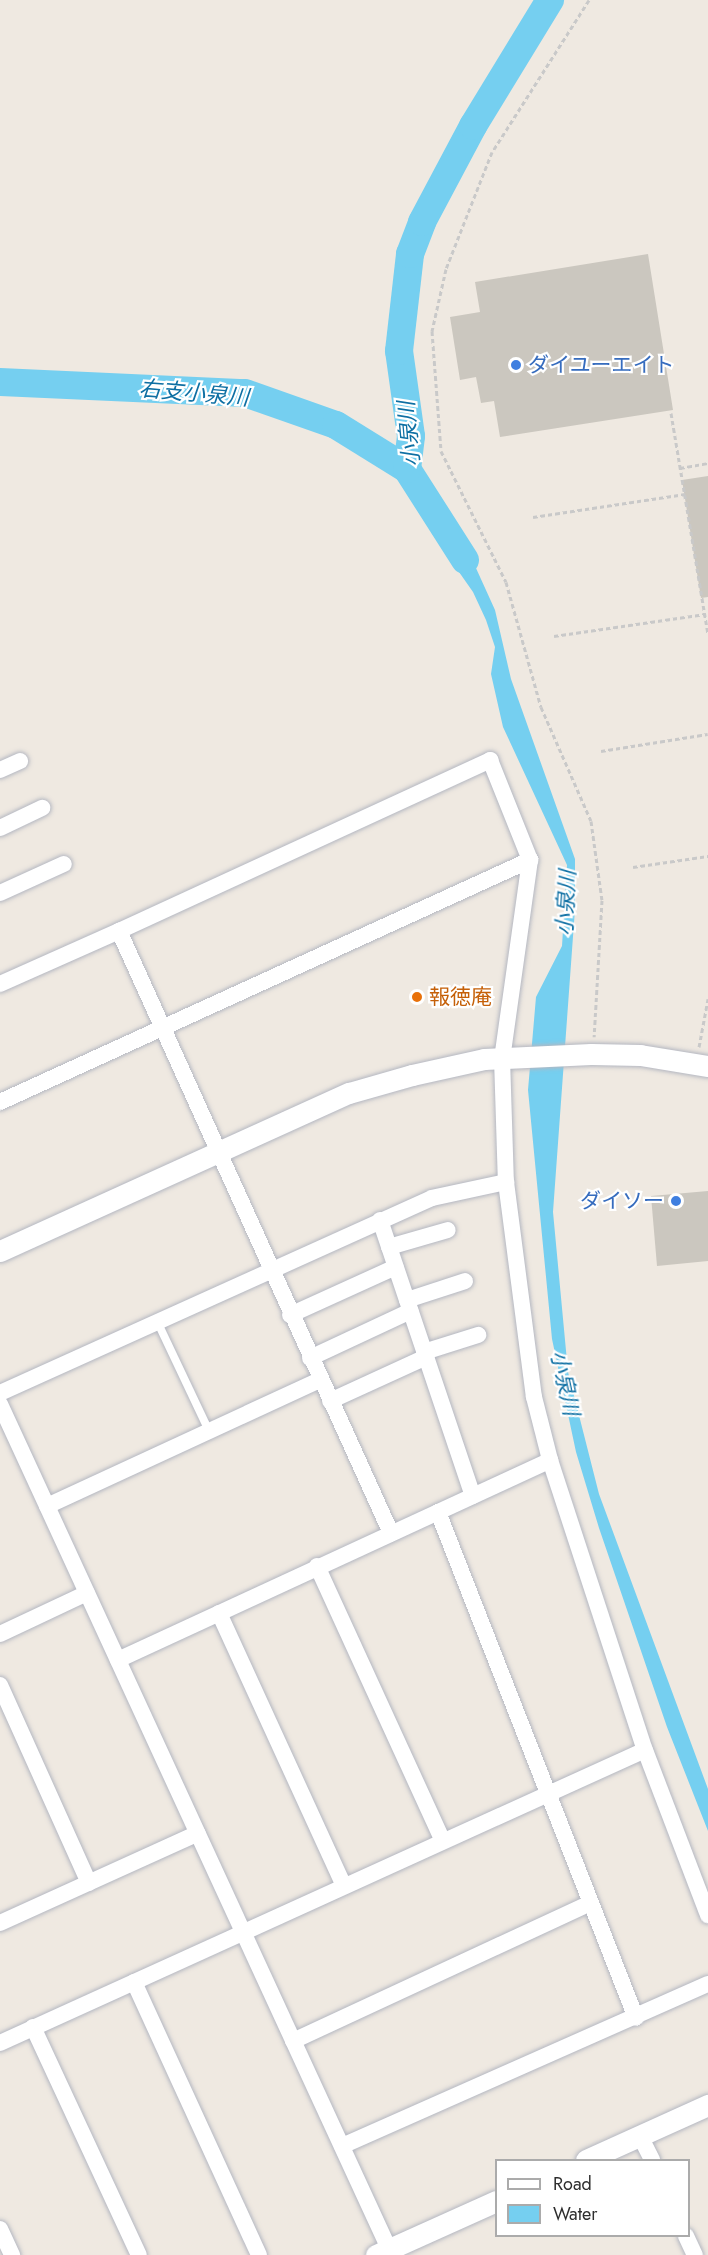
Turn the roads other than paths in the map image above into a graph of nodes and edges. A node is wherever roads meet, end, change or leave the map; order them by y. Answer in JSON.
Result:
{"nodes":[{"id":1,"x":20,"y":761,"type":"dead end"},
{"id":2,"x":0,"y":770,"type":"edge"},
{"id":3,"x":42,"y":808,"type":"dead end"},
{"id":4,"x":0,"y":828,"type":"edge"},
{"id":5,"x":530,"y":860,"type":"junction"},
{"id":6,"x":64,"y":864,"type":"dead end"},
{"id":7,"x":0,"y":893,"type":"edge"},
{"id":8,"x":119,"y":931,"type":"junction"},
{"id":9,"x":1,"y":980,"type":"edge"},
{"id":10,"x":163,"y":1027,"type":"junction"},
{"id":11,"x":703,"y":1057,"type":"edge"},
{"id":12,"x":512,"y":1058,"type":"junction"},
{"id":13,"x":0,"y":1102,"type":"edge"},
{"id":14,"x":218,"y":1150,"type":"junction"},
{"id":15,"x":506,"y":1182,"type":"junction"},
{"id":16,"x":380,"y":1220,"type":"junction"},
{"id":17,"x":448,"y":1230,"type":"dead end"},
{"id":18,"x":389,"y":1247,"type":"junction"},
{"id":19,"x":0,"y":1251,"type":"edge"},
{"id":20,"x":396,"y":1267,"type":"junction"},
{"id":21,"x":269,"y":1269,"type":"junction"},
{"id":22,"x":465,"y":1281,"type":"dead end"},
{"id":23,"x":409,"y":1305,"type":"junction"},
{"id":24,"x":290,"y":1315,"type":"junction"},
{"id":25,"x":157,"y":1321,"type":"junction"},
{"id":26,"x":478,"y":1335,"type":"dead end"},
{"id":27,"x":425,"y":1354,"type":"junction"},
{"id":28,"x":310,"y":1358,"type":"junction"},
{"id":29,"x":320,"y":1380,"type":"junction"},
{"id":30,"x":0,"y":1393,"type":"edge"},
{"id":31,"x":330,"y":1401,"type":"junction"},
{"id":32,"x":0,"y":1404,"type":"edge"},
{"id":33,"x":209,"y":1431,"type":"junction"},
{"id":34,"x":550,"y":1460,"type":"junction"},
{"id":35,"x":473,"y":1496,"type":"junction"},
{"id":36,"x":47,"y":1506,"type":"junction"},
{"id":37,"x":438,"y":1512,"type":"junction"},
{"id":38,"x":391,"y":1533,"type":"junction"},
{"id":39,"x":317,"y":1566,"type":"junction"},
{"id":40,"x":87,"y":1593,"type":"junction"},
{"id":41,"x":219,"y":1613,"type":"junction"},
{"id":42,"x":0,"y":1634,"type":"edge"},
{"id":43,"x":118,"y":1660,"type":"junction"},
{"id":44,"x":0,"y":1685,"type":"edge"},
{"id":45,"x":645,"y":1750,"type":"junction"},
{"id":46,"x":547,"y":1794,"type":"junction"},
{"id":47,"x":198,"y":1833,"type":"junction"},
{"id":48,"x":443,"y":1841,"type":"junction"},
{"id":49,"x":88,"y":1883,"type":"junction"},
{"id":50,"x":344,"y":1886,"type":"junction"},
{"id":51,"x":588,"y":1904,"type":"junction"},
{"id":52,"x":708,"y":1915,"type":"edge"},
{"id":53,"x":0,"y":1923,"type":"edge"},
{"id":54,"x":244,"y":1933,"type":"junction"},
{"id":55,"x":134,"y":1982,"type":"junction"},
{"id":56,"x":708,"y":1984,"type":"edge"},
{"id":57,"x":636,"y":2018,"type":"junction"},
{"id":58,"x":33,"y":2027,"type":"junction"},
{"id":59,"x":293,"y":2041,"type":"junction"},
{"id":60,"x":0,"y":2043,"type":"edge"},
{"id":61,"x":708,"y":2104,"type":"edge"},
{"id":62,"x":640,"y":2136,"type":"junction"},
{"id":63,"x":342,"y":2146,"type":"junction"},
{"id":64,"x":588,"y":2159,"type":"edge"},
{"id":65,"x":651,"y":2159,"type":"edge"},
{"id":66,"x":495,"y":2200,"type":"edge"},
{"id":67,"x":0,"y":2229,"type":"edge"},
{"id":68,"x":687,"y":2237,"type":"edge"},
{"id":69,"x":382,"y":2252,"type":"edge"},
{"id":70,"x":12,"y":2255,"type":"edge"},
{"id":71,"x":140,"y":2255,"type":"edge"},
{"id":72,"x":259,"y":2255,"type":"edge"},
{"id":73,"x":695,"y":2255,"type":"edge"}],
"edges":[{"from":1,"to":2,"type":"street"},
{"from":3,"to":4,"type":"street"},
{"from":5,"to":8,"type":"street"},
{"from":5,"to":10,"type":"street"},
{"from":5,"to":12,"type":"street"},
{"from":6,"to":7,"type":"street"},
{"from":8,"to":9,"type":"street"},
{"from":8,"to":10,"type":"street"},
{"from":10,"to":13,"type":"street"},
{"from":10,"to":14,"type":"street"},
{"from":11,"to":12,"type":"street"},
{"from":12,"to":14,"type":"street"},
{"from":12,"to":15,"type":"street"},
{"from":14,"to":19,"type":"street"},
{"from":14,"to":21,"type":"street"},
{"from":15,"to":16,"type":"street"},
{"from":15,"to":34,"type":"street"},
{"from":16,"to":18,"type":"street"},
{"from":16,"to":21,"type":"street"},
{"from":17,"to":18,"type":"street"},
{"from":18,"to":20,"type":"street"},
{"from":20,"to":23,"type":"street"},
{"from":20,"to":24,"type":"street"},
{"from":21,"to":24,"type":"street"},
{"from":21,"to":25,"type":"street"},
{"from":22,"to":23,"type":"street"},
{"from":23,"to":27,"type":"street"},
{"from":23,"to":28,"type":"street"},
{"from":24,"to":28,"type":"street"},
{"from":25,"to":30,"type":"street"},
{"from":25,"to":33,"type":"lane"},
{"from":26,"to":27,"type":"street"},
{"from":27,"to":31,"type":"street"},
{"from":27,"to":35,"type":"street"},
{"from":28,"to":29,"type":"street"},
{"from":29,"to":31,"type":"street"},
{"from":29,"to":33,"type":"street"},
{"from":31,"to":38,"type":"street"},
{"from":32,"to":36,"type":"street"},
{"from":33,"to":36,"type":"street"},
{"from":34,"to":35,"type":"street"},
{"from":34,"to":45,"type":"street"},
{"from":35,"to":37,"type":"street"},
{"from":36,"to":40,"type":"street"},
{"from":37,"to":38,"type":"street"},
{"from":37,"to":46,"type":"street"},
{"from":38,"to":39,"type":"street"},
{"from":39,"to":41,"type":"street"},
{"from":39,"to":48,"type":"street"},
{"from":40,"to":42,"type":"street"},
{"from":40,"to":43,"type":"street"},
{"from":41,"to":43,"type":"street"},
{"from":41,"to":50,"type":"street"},
{"from":43,"to":47,"type":"street"},
{"from":44,"to":49,"type":"street"},
{"from":45,"to":46,"type":"street"},
{"from":45,"to":52,"type":"street"},
{"from":46,"to":48,"type":"street"},
{"from":46,"to":51,"type":"street"},
{"from":47,"to":49,"type":"street"},
{"from":47,"to":54,"type":"street"},
{"from":48,"to":50,"type":"street"},
{"from":49,"to":53,"type":"street"},
{"from":50,"to":54,"type":"street"},
{"from":51,"to":57,"type":"street"},
{"from":51,"to":59,"type":"street"},
{"from":54,"to":55,"type":"street"},
{"from":54,"to":59,"type":"street"},
{"from":55,"to":58,"type":"street"},
{"from":55,"to":72,"type":"street"},
{"from":56,"to":57,"type":"street"},
{"from":57,"to":63,"type":"street"},
{"from":58,"to":60,"type":"street"},
{"from":58,"to":71,"type":"street"},
{"from":59,"to":63,"type":"street"},
{"from":61,"to":62,"type":"street"},
{"from":62,"to":64,"type":"street"},
{"from":62,"to":65,"type":"street"},
{"from":63,"to":69,"type":"street"},
{"from":66,"to":69,"type":"street"},
{"from":67,"to":70,"type":"street"},
{"from":68,"to":73,"type":"street"}]}
